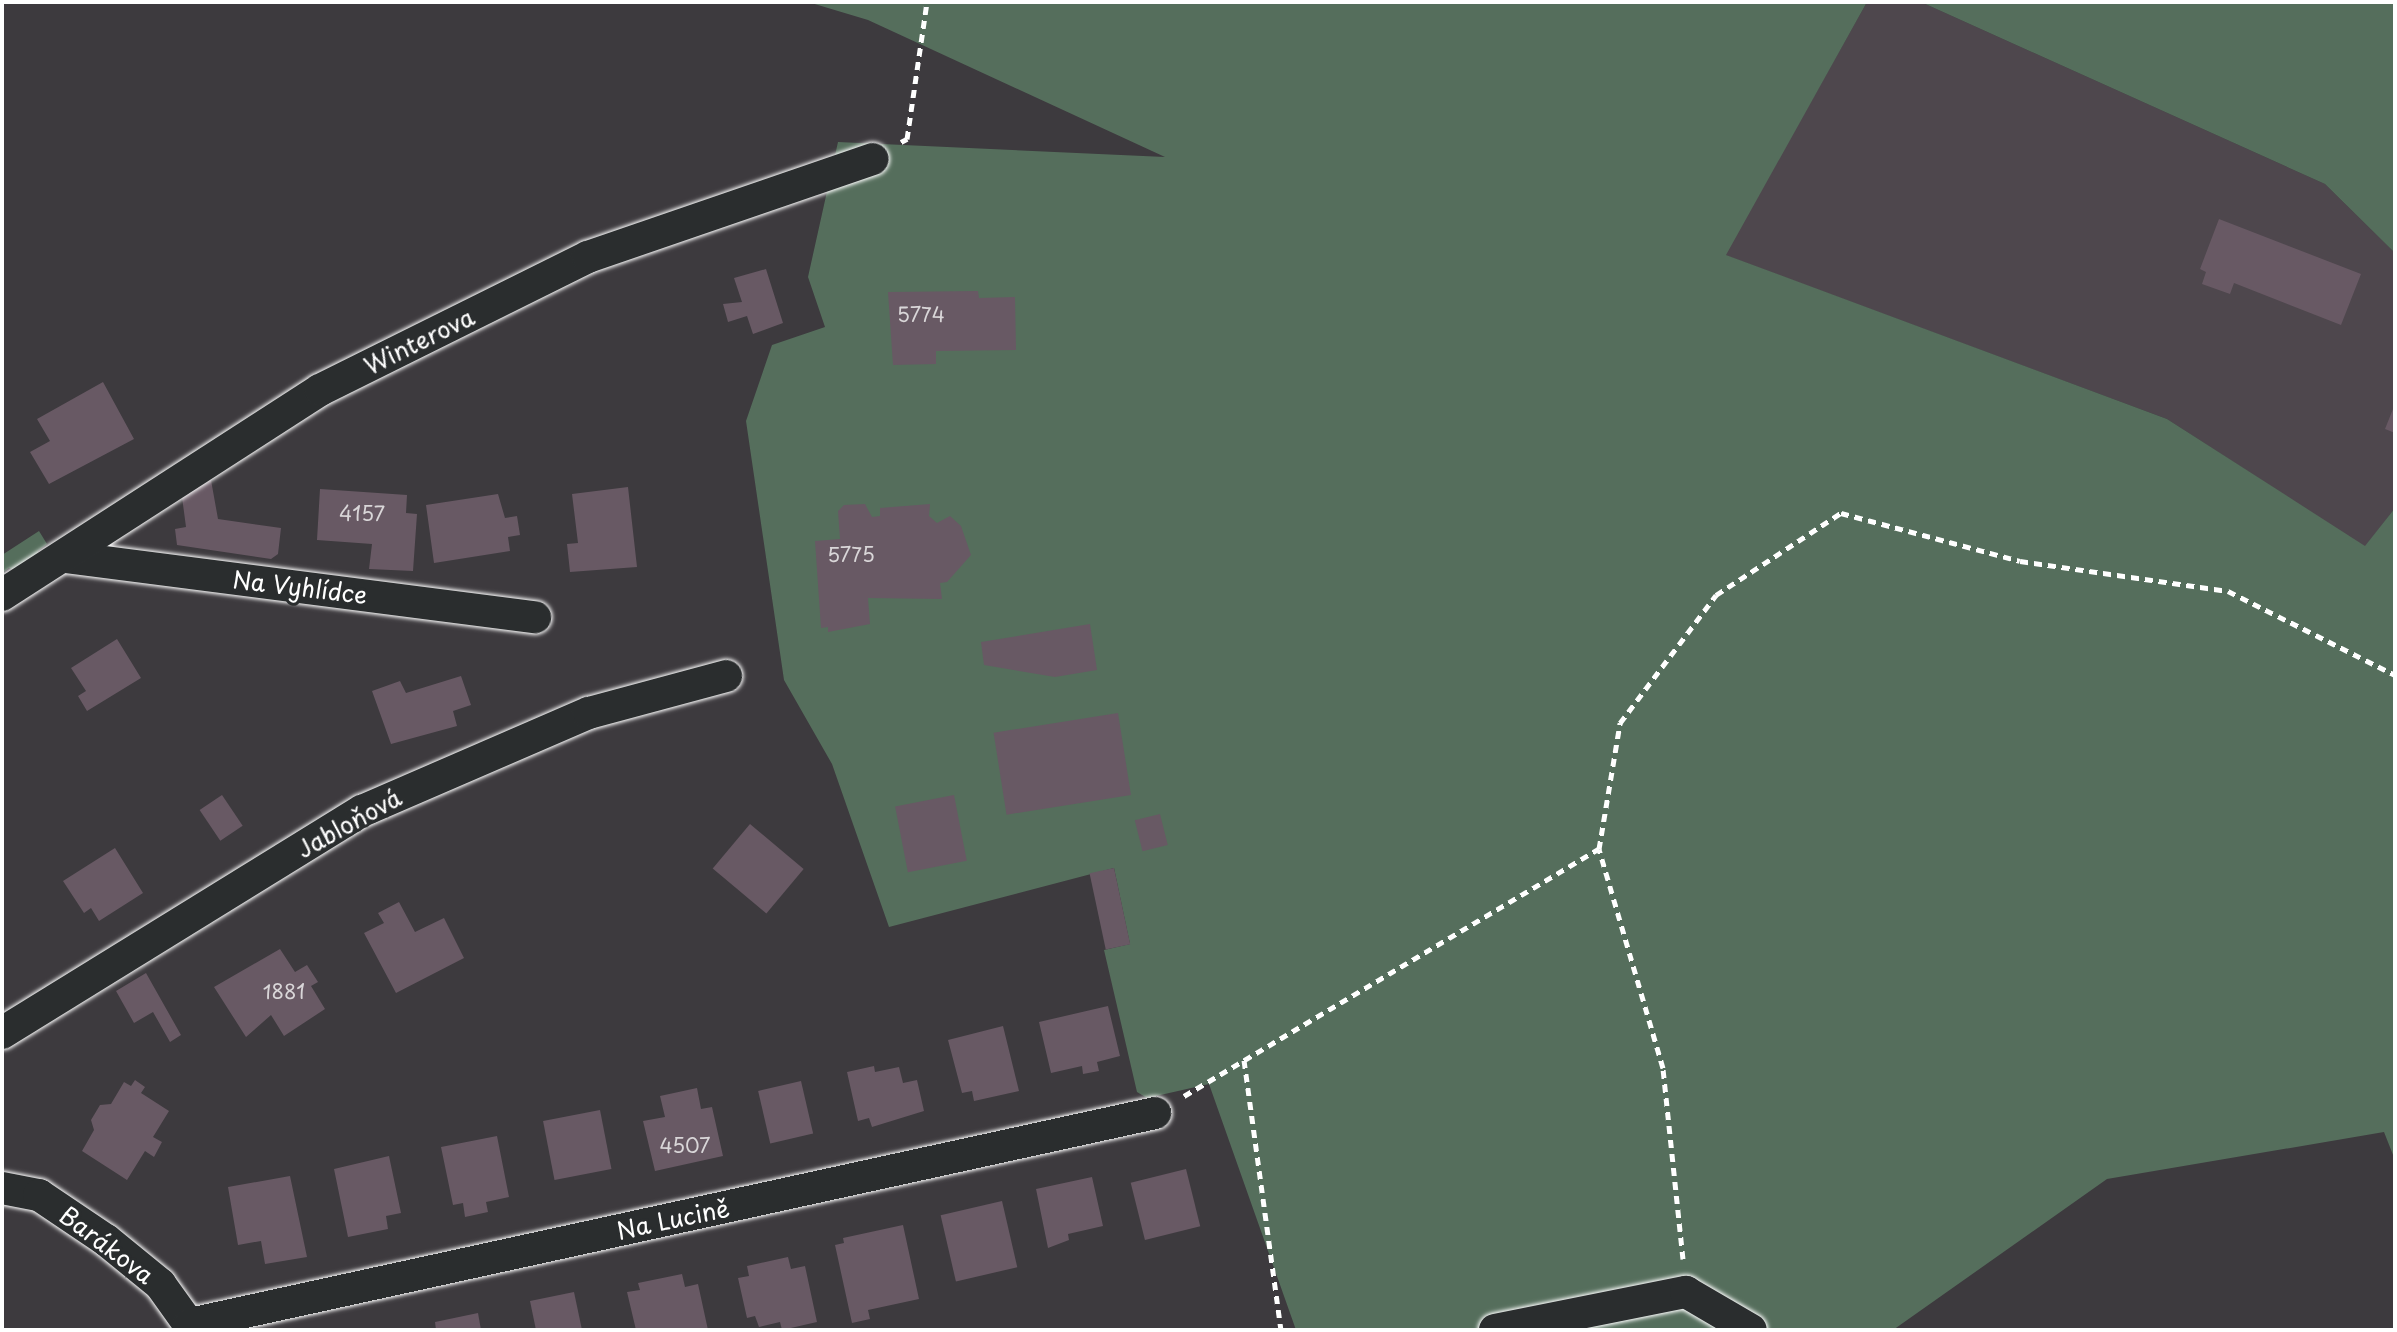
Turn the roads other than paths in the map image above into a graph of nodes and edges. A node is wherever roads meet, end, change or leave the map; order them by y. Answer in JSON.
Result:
{"nodes":[{"id":1,"x":873,"y":159,"type":"road end"},
{"id":2,"x":65,"y":557,"type":"junction"},
{"id":3,"x":2,"y":595,"type":"edge"},
{"id":4,"x":535,"y":617,"type":"dead end"},
{"id":5,"x":726,"y":676,"type":"dead end"},
{"id":6,"x":2,"y":1033,"type":"edge"},
{"id":7,"x":1155,"y":1113,"type":"road end"},
{"id":8,"x":2,"y":1188,"type":"edge"},
{"id":9,"x":192,"y":1327,"type":"edge"},
{"id":10,"x":1495,"y":1330,"type":"edge"},
{"id":11,"x":1751,"y":1330,"type":"edge"}],
"edges":[{"from":1,"to":2,"type":"street","name":"Winterova"},
{"from":2,"to":3,"type":"street","name":"Winterova"},
{"from":2,"to":4,"type":"street","name":"Na Vyhlídce"},
{"from":5,"to":6,"type":"street","name":"Jabloňová"},
{"from":7,"to":9,"type":"street","name":"Na Lucině"},
{"from":8,"to":9,"type":"street","name":"Barákova"},
{"from":10,"to":11,"type":"street"}]}
